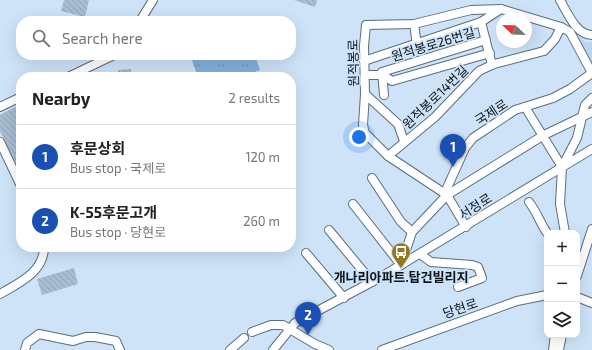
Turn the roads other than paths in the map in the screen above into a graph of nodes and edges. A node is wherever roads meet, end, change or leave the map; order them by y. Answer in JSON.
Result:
{"nodes":[{"id":1,"x":153,"y":0,"type":"edge"},
{"id":2,"x":560,"y":0,"type":"edge"},
{"id":3,"x":501,"y":9,"type":"junction"},
{"id":4,"x":143,"y":16,"type":"edge"},
{"id":5,"x":481,"y":22,"type":"junction"},
{"id":6,"x":414,"y":24,"type":"junction"},
{"id":7,"x":561,"y":27,"type":"junction"},
{"id":8,"x":592,"y":35,"type":"edge"},
{"id":9,"x":486,"y":40,"type":"junction"},
{"id":10,"x":417,"y":45,"type":"junction"},
{"id":11,"x":490,"y":53,"type":"junction"},
{"id":12,"x":104,"y":60,"type":"edge"},
{"id":13,"x":364,"y":61,"type":"junction"},
{"id":14,"x":492,"y":65,"type":"junction"},
{"id":15,"x":78,"y":72,"type":"edge"},
{"id":16,"x":592,"y":73,"type":"edge"},
{"id":17,"x":366,"y":75,"type":"junction"},
{"id":18,"x":383,"y":75,"type":"junction"},
{"id":19,"x":365,"y":94,"type":"junction"},
{"id":20,"x":384,"y":95,"type":"dead end"},
{"id":21,"x":592,"y":98,"type":"edge"},
{"id":22,"x":16,"y":99,"type":"edge"},
{"id":23,"x":0,"y":107,"type":"edge"},
{"id":24,"x":525,"y":107,"type":"junction"},
{"id":25,"x":592,"y":112,"type":"edge"},
{"id":26,"x":582,"y":116,"type":"junction"},
{"id":27,"x":544,"y":135,"type":"junction"},
{"id":28,"x":0,"y":142,"type":"edge"},
{"id":29,"x":404,"y":142,"type":"junction"},
{"id":30,"x":592,"y":149,"type":"edge"},
{"id":31,"x":388,"y":156,"type":"junction"},
{"id":32,"x":562,"y":167,"type":"junction"},
{"id":33,"x":16,"y":176,"type":"edge"},
{"id":34,"x":372,"y":178,"type":"dead end"},
{"id":35,"x":447,"y":195,"type":"junction"},
{"id":36,"x":529,"y":202,"type":"dead end"},
{"id":37,"x":353,"y":204,"type":"dead end"},
{"id":38,"x":466,"y":226,"type":"junction"},
{"id":39,"x":592,"y":229,"type":"edge"},
{"id":40,"x":329,"y":230,"type":"dead end"},
{"id":41,"x":545,"y":230,"type":"edge"},
{"id":42,"x":564,"y":230,"type":"edge"},
{"id":43,"x":412,"y":232,"type":"junction"},
{"id":44,"x":44,"y":252,"type":"edge"},
{"id":45,"x":306,"y":253,"type":"dead end"},
{"id":46,"x":420,"y":254,"type":"junction"},
{"id":47,"x":401,"y":265,"type":"junction"},
{"id":48,"x":580,"y":267,"type":"edge"},
{"id":49,"x":372,"y":282,"type":"junction"},
{"id":50,"x":458,"y":287,"type":"dead end"},
{"id":51,"x":0,"y":294,"type":"edge"},
{"id":52,"x":544,"y":296,"type":"edge"},
{"id":53,"x":344,"y":298,"type":"junction"},
{"id":54,"x":580,"y":298,"type":"edge"},
{"id":55,"x":592,"y":303,"type":"edge"},
{"id":56,"x":289,"y":330,"type":"junction"},
{"id":57,"x":252,"y":332,"type":"dead end"},
{"id":58,"x":244,"y":338,"type":"dead end"},
{"id":59,"x":555,"y":338,"type":"edge"},
{"id":60,"x":561,"y":338,"type":"edge"},
{"id":61,"x":394,"y":348,"type":"edge"},
{"id":62,"x":25,"y":350,"type":"edge"},
{"id":63,"x":120,"y":350,"type":"edge"},
{"id":64,"x":230,"y":350,"type":"edge"},
{"id":65,"x":273,"y":350,"type":"edge"},
{"id":66,"x":329,"y":350,"type":"edge"},
{"id":67,"x":382,"y":350,"type":"edge"},
{"id":68,"x":553,"y":350,"type":"edge"},
{"id":69,"x":559,"y":350,"type":"edge"}],
"edges":[{"from":1,"to":4,"type":"street"},
{"from":2,"to":8,"type":"street"},
{"from":3,"to":5,"type":"street"},
{"from":3,"to":6,"type":"street","name":"원적봉로"},
{"from":3,"to":7,"type":"street","name":"원적봉로"},
{"from":5,"to":9,"type":"street"},
{"from":5,"to":10,"type":"street"},
{"from":6,"to":10,"type":"street"},
{"from":6,"to":13,"type":"street","name":"원적봉로"},
{"from":7,"to":14,"type":"street","name":"원적봉로14번길"},
{"from":7,"to":16,"type":"street","name":"원적봉로"},
{"from":9,"to":11,"type":"street","name":"원적봉로26번길"},
{"from":9,"to":18,"type":"street","name":"원적봉로26번길"},
{"from":10,"to":13,"type":"street"},
{"from":11,"to":14,"type":"street"},
{"from":11,"to":18,"type":"street","name":"원적봉로26번길"},
{"from":12,"to":15,"type":"street"},
{"from":13,"to":17,"type":"street","name":"원적봉로"},
{"from":14,"to":29,"type":"street","name":"원적봉로14번길"},
{"from":16,"to":24,"type":"street","name":"국제로"},
{"from":17,"to":18,"type":"street","name":"원적봉로26번길"},
{"from":17,"to":19,"type":"street","name":"원적봉로"},
{"from":18,"to":20,"type":"street","name":"원적봉로26번길"},
{"from":19,"to":29,"type":"street","name":"원적봉로"},
{"from":19,"to":31,"type":"street","name":"원적봉로"},
{"from":21,"to":26,"type":"street"},
{"from":22,"to":23,"type":"street"},
{"from":24,"to":27,"type":"street"},
{"from":24,"to":35,"type":"street","name":"국제로"},
{"from":25,"to":26,"type":"street"},
{"from":26,"to":27,"type":"street"},
{"from":26,"to":32,"type":"street"},
{"from":27,"to":32,"type":"street"},
{"from":27,"to":35,"type":"street"},
{"from":28,"to":33,"type":"street"},
{"from":29,"to":31,"type":"street","name":"원적봉로14번길"},
{"from":30,"to":32,"type":"street","name":"서정로"},
{"from":31,"to":35,"type":"street","name":"원적봉로"},
{"from":32,"to":38,"type":"street","name":"서정로"},
{"from":32,"to":42,"type":"street"},
{"from":34,"to":43,"type":"street"},
{"from":35,"to":38,"type":"street","name":"원적봉로"},
{"from":35,"to":43,"type":"street","name":"국제로"},
{"from":36,"to":41,"type":"street"},
{"from":37,"to":47,"type":"street"},
{"from":38,"to":46,"type":"street","name":"서정로"},
{"from":39,"to":48,"type":"street"},
{"from":40,"to":49,"type":"street"},
{"from":43,"to":47,"type":"street","name":"국제로"},
{"from":44,"to":51,"type":"street"},
{"from":45,"to":53,"type":"street"},
{"from":46,"to":47,"type":"street","name":"서정로"},
{"from":46,"to":50,"type":"street"},
{"from":47,"to":49,"type":"street","name":"서정로"},
{"from":49,"to":53,"type":"street","name":"서정로"},
{"from":52,"to":61,"type":"street","name":"당현로"},
{"from":53,"to":56,"type":"street","name":"서정로"},
{"from":54,"to":55,"type":"street"},
{"from":56,"to":57,"type":"street"},
{"from":56,"to":65,"type":"street","name":"서정로"},
{"from":56,"to":66,"type":"street"},
{"from":58,"to":64,"type":"street"},
{"from":59,"to":68,"type":"street"},
{"from":60,"to":69,"type":"street"},
{"from":61,"to":67,"type":"street","name":"당현로"},
{"from":62,"to":63,"type":"street"}]}
